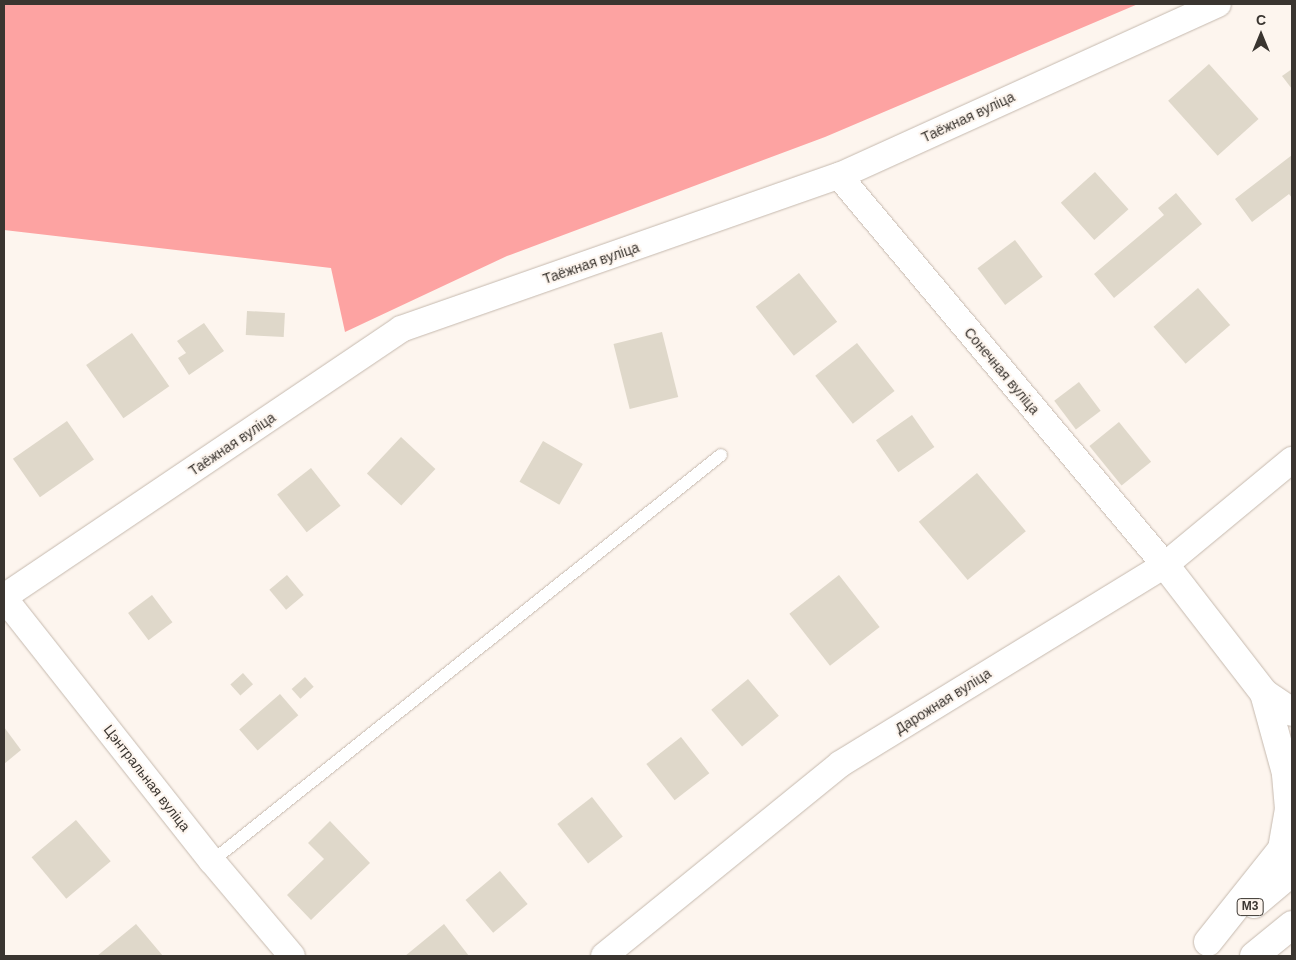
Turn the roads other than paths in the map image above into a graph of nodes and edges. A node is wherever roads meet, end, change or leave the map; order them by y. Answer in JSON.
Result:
{"nodes":[{"id":1,"x":1218,"y":4,"type":"edge"},
{"id":2,"x":839,"y":176,"type":"junction"},
{"id":3,"x":721,"y":455,"type":"dead end"},
{"id":4,"x":1292,"y":460,"type":"edge"},
{"id":5,"x":1165,"y":565,"type":"junction"},
{"id":6,"x":4,"y":598,"type":"edge"},
{"id":7,"x":1264,"y":693,"type":"junction"},
{"id":8,"x":1292,"y":712,"type":"edge"},
{"id":9,"x":212,"y":861,"type":"junction"},
{"id":10,"x":1292,"y":872,"type":"edge"},
{"id":11,"x":1292,"y":925,"type":"edge"},
{"id":12,"x":1200,"y":949,"type":"edge"},
{"id":13,"x":292,"y":956,"type":"edge"},
{"id":14,"x":604,"y":956,"type":"edge"},
{"id":15,"x":1254,"y":956,"type":"edge"}],
"edges":[{"from":1,"to":2,"type":"street","name":"Таёжная вуліца"},
{"from":2,"to":5,"type":"street","name":"Сонечная вуліца"},
{"from":2,"to":6,"type":"street","name":"Таёжная вуліца"},
{"from":3,"to":9,"type":"lane"},
{"from":4,"to":5,"type":"street","name":"Дарожная вуліца"},
{"from":5,"to":7,"type":"highway"},
{"from":5,"to":14,"type":"street","name":"Дарожная вуліца"},
{"from":6,"to":9,"type":"street","name":"Цэнтральная вуліца"},
{"from":7,"to":8,"type":"highway"},
{"from":7,"to":12,"type":"highway"},
{"from":9,"to":13,"type":"street","name":"Цэнтральная вуліца"},
{"from":10,"to":12,"type":"highway","number":"М3"},
{"from":11,"to":15,"type":"highway"}]}
